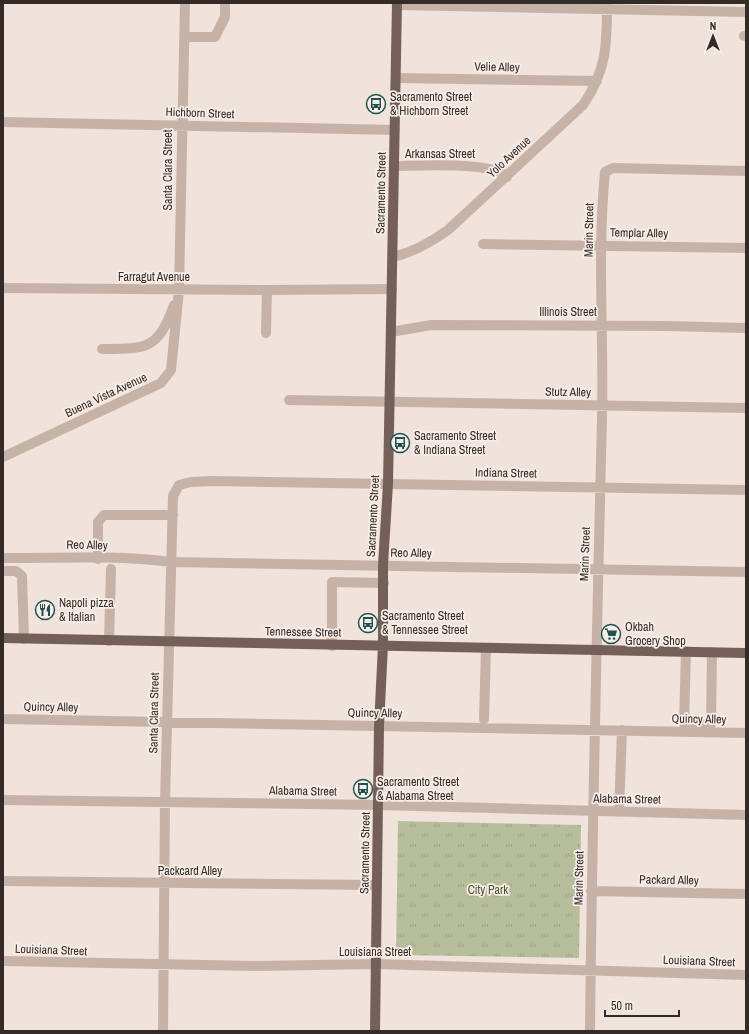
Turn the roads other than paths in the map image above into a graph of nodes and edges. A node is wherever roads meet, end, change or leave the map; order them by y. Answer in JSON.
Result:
{"nodes":[{"id":1,"x":185,"y":3,"type":"edge"},
{"id":2,"x":224,"y":3,"type":"edge"},
{"id":3,"x":397,"y":4,"type":"edge"},
{"id":4,"x":607,"y":6,"type":"edge"},
{"id":5,"x":746,"y":12,"type":"edge"},
{"id":6,"x":184,"y":37,"type":"junction"},
{"id":7,"x":396,"y":78,"type":"junction"},
{"id":8,"x":597,"y":81,"type":"junction"},
{"id":9,"x":3,"y":122,"type":"edge"},
{"id":10,"x":181,"y":125,"type":"junction"},
{"id":11,"x":395,"y":130,"type":"junction"},
{"id":12,"x":395,"y":166,"type":"junction"},
{"id":13,"x":746,"y":171,"type":"edge"},
{"id":14,"x":507,"y":177,"type":"junction"},
{"id":15,"x":483,"y":244,"type":"dead end"},
{"id":16,"x":601,"y":246,"type":"junction"},
{"id":17,"x":746,"y":248,"type":"edge"},
{"id":18,"x":393,"y":258,"type":"junction"},
{"id":19,"x":3,"y":288,"type":"edge"},
{"id":20,"x":392,"y":289,"type":"junction"},
{"id":21,"x":179,"y":290,"type":"junction"},
{"id":22,"x":267,"y":290,"type":"junction"},
{"id":23,"x":602,"y":325,"type":"junction"},
{"id":24,"x":746,"y":328,"type":"edge"},
{"id":25,"x":392,"y":332,"type":"junction"},
{"id":26,"x":266,"y":333,"type":"dead end"},
{"id":27,"x":102,"y":349,"type":"dead end"},
{"id":28,"x":289,"y":400,"type":"dead end"},
{"id":29,"x":390,"y":402,"type":"junction"},
{"id":30,"x":602,"y":406,"type":"junction"},
{"id":31,"x":746,"y":408,"type":"edge"},
{"id":32,"x":3,"y":457,"type":"edge"},
{"id":33,"x":266,"y":482,"type":"joint"},
{"id":34,"x":388,"y":484,"type":"junction"},
{"id":35,"x":600,"y":488,"type":"junction"},
{"id":36,"x":746,"y":490,"type":"edge"},
{"id":37,"x":173,"y":515,"type":"junction"},
{"id":38,"x":3,"y":558,"type":"edge"},
{"id":39,"x":98,"y":559,"type":"junction"},
{"id":40,"x":171,"y":562,"type":"junction"},
{"id":41,"x":384,"y":565,"type":"junction"},
{"id":42,"x":111,"y":569,"type":"dead end"},
{"id":43,"x":598,"y":569,"type":"junction"},
{"id":44,"x":3,"y":571,"type":"edge"},
{"id":45,"x":746,"y":572,"type":"edge"},
{"id":46,"x":384,"y":583,"type":"junction"},
{"id":47,"x":3,"y":638,"type":"edge"},
{"id":48,"x":24,"y":639,"type":"junction"},
{"id":49,"x":108,"y":641,"type":"junction"},
{"id":50,"x":168,"y":642,"type":"junction"},
{"id":51,"x":383,"y":645,"type":"junction"},
{"id":52,"x":332,"y":646,"type":"junction"},
{"id":53,"x":486,"y":648,"type":"junction"},
{"id":54,"x":596,"y":649,"type":"junction"},
{"id":55,"x":686,"y":651,"type":"junction"},
{"id":56,"x":712,"y":652,"type":"junction"},
{"id":57,"x":746,"y":653,"type":"edge"},
{"id":58,"x":3,"y":719,"type":"edge"},
{"id":59,"x":484,"y":719,"type":"dead end"},
{"id":60,"x":167,"y":722,"type":"junction"},
{"id":61,"x":379,"y":726,"type":"junction"},
{"id":62,"x":685,"y":728,"type":"junction"},
{"id":63,"x":711,"y":728,"type":"junction"},
{"id":64,"x":594,"y":729,"type":"junction"},
{"id":65,"x":622,"y":730,"type":"junction"},
{"id":66,"x":746,"y":733,"type":"edge"},
{"id":67,"x":3,"y":800,"type":"edge"},
{"id":68,"x":165,"y":802,"type":"junction"},
{"id":69,"x":378,"y":805,"type":"junction"},
{"id":70,"x":592,"y":811,"type":"junction"},
{"id":71,"x":619,"y":812,"type":"junction"},
{"id":72,"x":746,"y":815,"type":"edge"},
{"id":73,"x":3,"y":881,"type":"edge"},
{"id":74,"x":164,"y":884,"type":"junction"},
{"id":75,"x":377,"y":885,"type":"junction"},
{"id":76,"x":591,"y":891,"type":"junction"},
{"id":77,"x":746,"y":894,"type":"edge"},
{"id":78,"x":3,"y":962,"type":"edge"},
{"id":79,"x":376,"y":964,"type":"junction"},
{"id":80,"x":163,"y":965,"type":"junction"},
{"id":81,"x":591,"y":970,"type":"junction"},
{"id":82,"x":746,"y":975,"type":"edge"},
{"id":83,"x":163,"y":1031,"type":"edge"},
{"id":84,"x":375,"y":1031,"type":"edge"},
{"id":85,"x":590,"y":1031,"type":"edge"}],
"edges":[{"from":1,"to":6,"type":"street","name":"Santa Clara Street"},
{"from":2,"to":6,"type":"street"},
{"from":3,"to":4,"type":"street"},
{"from":3,"to":7,"type":"main road","name":"Sacramento Street"},
{"from":4,"to":5,"type":"street"},
{"from":4,"to":8,"type":"street","name":"Yolo Avenue"},
{"from":6,"to":10,"type":"street","name":"Santa Clara Street"},
{"from":7,"to":8,"type":"street","name":"Velie Alley"},
{"from":7,"to":11,"type":"main road","name":"Sacramento Street"},
{"from":8,"to":14,"type":"street","name":"Yolo Avenue"},
{"from":9,"to":10,"type":"street","name":"Hichborn Street"},
{"from":10,"to":11,"type":"street","name":"Hichborn Street"},
{"from":10,"to":21,"type":"street","name":"Santa Clara Street"},
{"from":11,"to":12,"type":"main road","name":"Sacramento Street"},
{"from":12,"to":14,"type":"street","name":"Arkansas Street"},
{"from":12,"to":18,"type":"main road","name":"Sacramento Street"},
{"from":13,"to":16,"type":"street","name":"Marin Street"},
{"from":14,"to":18,"type":"street","name":"Yolo Avenue"},
{"from":15,"to":16,"type":"street","name":"Templar Alley"},
{"from":16,"to":17,"type":"street","name":"Templar Alley"},
{"from":16,"to":23,"type":"street","name":"Marin Street"},
{"from":18,"to":20,"type":"main road","name":"Sacramento Street"},
{"from":19,"to":21,"type":"street","name":"Farragut Avenue"},
{"from":20,"to":22,"type":"street","name":"Farragut Avenue"},
{"from":20,"to":25,"type":"main road","name":"Sacramento Street"},
{"from":21,"to":22,"type":"street","name":"Farragut Avenue"},
{"from":21,"to":27,"type":"street"},
{"from":21,"to":32,"type":"street","name":"Buena Vista Avenue"},
{"from":22,"to":26,"type":"street"},
{"from":23,"to":24,"type":"street","name":"Illinois Street"},
{"from":23,"to":25,"type":"street","name":"Illinois Street"},
{"from":23,"to":30,"type":"street","name":"Marin Street"},
{"from":25,"to":29,"type":"main road","name":"Sacramento Street"},
{"from":28,"to":29,"type":"street","name":"Stutz Alley"},
{"from":29,"to":30,"type":"street","name":"Stutz Alley"},
{"from":29,"to":34,"type":"main road","name":"Sacramento Street"},
{"from":30,"to":31,"type":"street","name":"Stutz Alley"},
{"from":30,"to":35,"type":"street","name":"Marin Street"},
{"from":33,"to":34,"type":"street","name":"Indiana Street"},
{"from":33,"to":37,"type":"street","name":"Santa Clara Street"},
{"from":34,"to":35,"type":"street","name":"Indiana Street"},
{"from":34,"to":41,"type":"main road","name":"Sacramento Street"},
{"from":35,"to":36,"type":"street","name":"Indiana Street"},
{"from":35,"to":43,"type":"street","name":"Marin Street"},
{"from":37,"to":39,"type":"street"},
{"from":37,"to":40,"type":"street","name":"Santa Clara Street"},
{"from":38,"to":39,"type":"street","name":"Reo Alley"},
{"from":39,"to":40,"type":"street","name":"Reo Alley"},
{"from":40,"to":41,"type":"street","name":"Reo Alley"},
{"from":40,"to":50,"type":"street","name":"Santa Clara Street"},
{"from":41,"to":43,"type":"street","name":"Reo Alley"},
{"from":41,"to":46,"type":"main road","name":"Sacramento Street"},
{"from":42,"to":49,"type":"street"},
{"from":43,"to":45,"type":"street","name":"Reo Alley"},
{"from":43,"to":54,"type":"street","name":"Marin Street"},
{"from":44,"to":48,"type":"street"},
{"from":46,"to":51,"type":"main road","name":"Sacramento Street"},
{"from":46,"to":52,"type":"street"},
{"from":47,"to":48,"type":"main road","name":"Tennessee Street"},
{"from":48,"to":49,"type":"main road","name":"Tennessee Street"},
{"from":49,"to":50,"type":"main road","name":"Tennessee Street"},
{"from":50,"to":52,"type":"main road","name":"Tennessee Street"},
{"from":50,"to":60,"type":"street","name":"Santa Clara Street"},
{"from":51,"to":52,"type":"main road","name":"Tennessee Street"},
{"from":51,"to":53,"type":"main road","name":"Tennessee Street"},
{"from":51,"to":61,"type":"main road","name":"Sacramento Street"},
{"from":53,"to":54,"type":"main road","name":"Tennessee Street"},
{"from":53,"to":59,"type":"street"},
{"from":54,"to":55,"type":"main road","name":"Tennessee Street"},
{"from":54,"to":64,"type":"street","name":"Marin Street"},
{"from":55,"to":56,"type":"main road","name":"Tennessee Street"},
{"from":55,"to":62,"type":"street"},
{"from":56,"to":57,"type":"main road","name":"Tennessee Street"},
{"from":56,"to":63,"type":"street"},
{"from":58,"to":60,"type":"street","name":"Quincy Alley"},
{"from":60,"to":61,"type":"street","name":"Quincy Alley"},
{"from":60,"to":68,"type":"street","name":"Santa Clara Street"},
{"from":61,"to":64,"type":"street","name":"Quincy Alley"},
{"from":61,"to":69,"type":"main road","name":"Sacramento Street"},
{"from":62,"to":63,"type":"street","name":"Quincy Alley"},
{"from":62,"to":65,"type":"street","name":"Quincy Alley"},
{"from":63,"to":66,"type":"street","name":"Quincy Alley"},
{"from":64,"to":65,"type":"street","name":"Quincy Alley"},
{"from":64,"to":70,"type":"street","name":"Marin Street"},
{"from":65,"to":71,"type":"street"},
{"from":67,"to":68,"type":"street","name":"Alabama Street"},
{"from":68,"to":69,"type":"street","name":"Alabama Street"},
{"from":68,"to":74,"type":"street","name":"Santa Clara Street"},
{"from":69,"to":70,"type":"street","name":"Alabama Street"},
{"from":69,"to":75,"type":"main road","name":"Sacramento Street"},
{"from":70,"to":71,"type":"street","name":"Alabama Street"},
{"from":70,"to":76,"type":"street","name":"Marin Street"},
{"from":71,"to":72,"type":"street","name":"Alabama Street"},
{"from":73,"to":74,"type":"street","name":"Packcard Alley"},
{"from":74,"to":75,"type":"street","name":"Packcard Alley"},
{"from":74,"to":80,"type":"street","name":"Santa Clara Street"},
{"from":75,"to":79,"type":"main road","name":"Sacramento Street"},
{"from":76,"to":77,"type":"street","name":"Packard Alley"},
{"from":76,"to":81,"type":"street","name":"Marin Street"},
{"from":78,"to":80,"type":"street","name":"Louisiana Street"},
{"from":79,"to":80,"type":"street","name":"Louisiana Street"},
{"from":79,"to":81,"type":"street","name":"Louisiana Street"},
{"from":79,"to":84,"type":"main road","name":"Sacramento Street"},
{"from":80,"to":83,"type":"street","name":"Santa Clara Street"},
{"from":81,"to":82,"type":"street","name":"Louisiana Street"},
{"from":81,"to":85,"type":"street","name":"Marin Street"}]}
